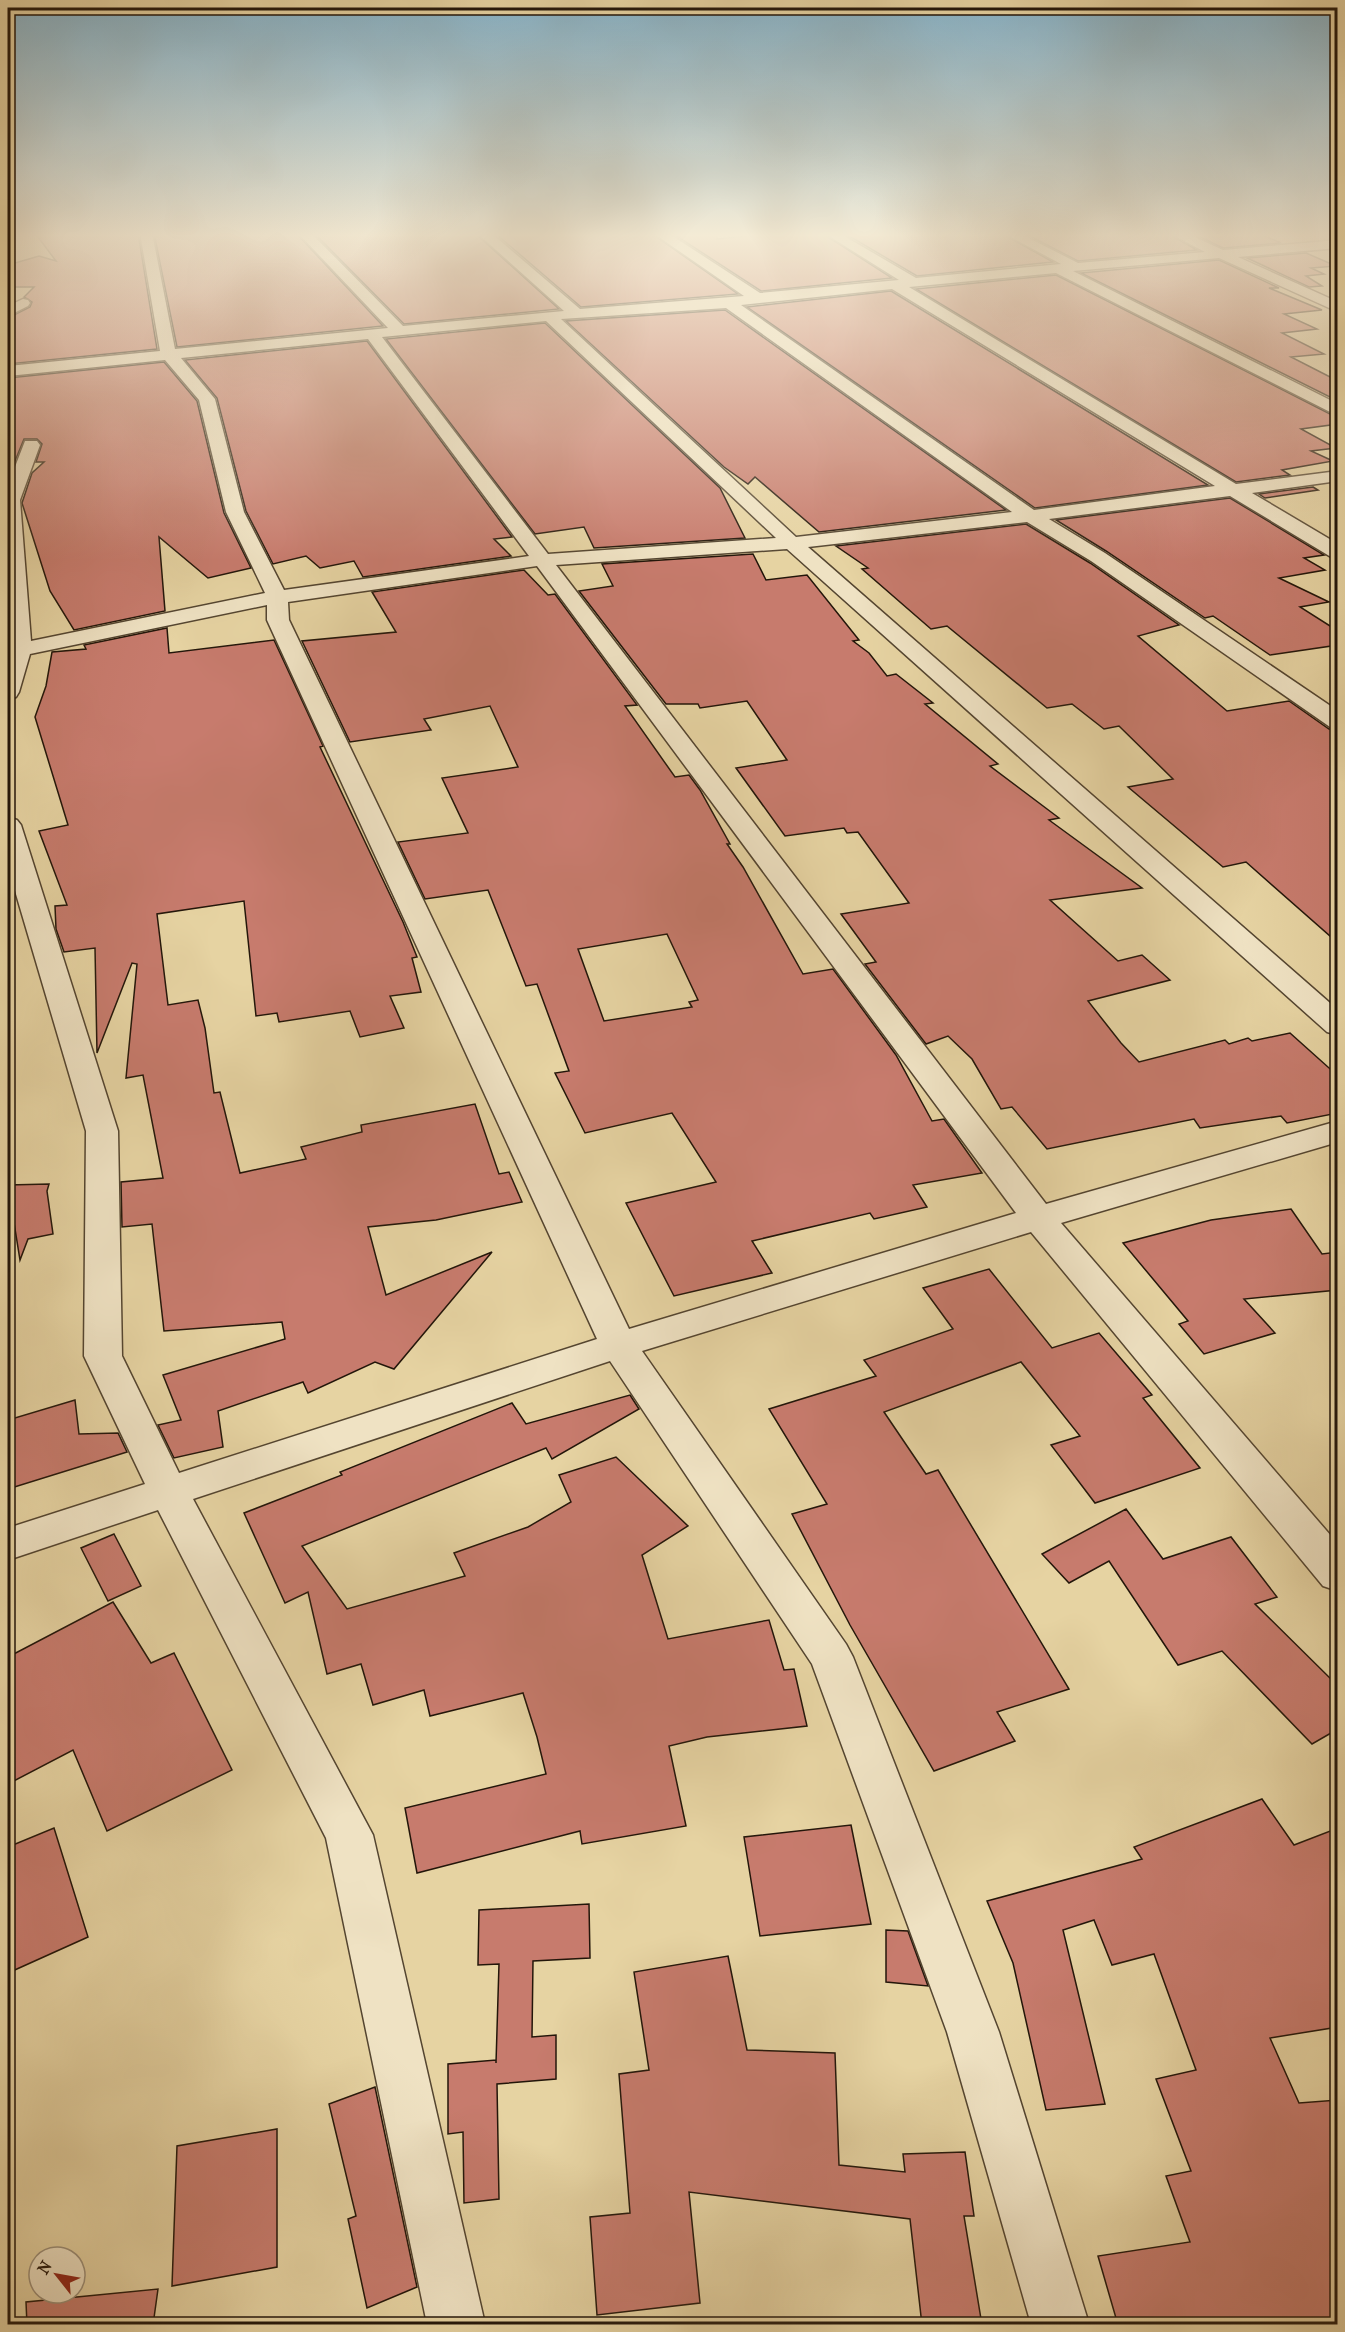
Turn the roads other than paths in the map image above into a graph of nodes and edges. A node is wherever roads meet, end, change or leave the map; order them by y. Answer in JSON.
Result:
{"nodes":[{"id":1,"x":166,"y":342,"type":"edge"},
{"id":2,"x":283,"y":342,"type":"edge"},
{"id":3,"x":392,"y":342,"type":"edge"},
{"id":4,"x":577,"y":342,"type":"edge"},
{"id":5,"x":784,"y":342,"type":"edge"},
{"id":6,"x":997,"y":342,"type":"edge"},
{"id":7,"x":1202,"y":342,"type":"edge"},
{"id":8,"x":168,"y":353,"type":"junction"},
{"id":9,"x":8,"y":372,"type":"edge"},
{"id":10,"x":1338,"y":411,"type":"edge"},
{"id":11,"x":31,"y":445,"type":"dead end"},
{"id":12,"x":1338,"y":476,"type":"edge"},
{"id":13,"x":1234,"y":490,"type":"junction"},
{"id":14,"x":1030,"y":516,"type":"junction"},
{"id":15,"x":792,"y":543,"type":"junction"},
{"id":16,"x":1338,"y":553,"type":"edge"},
{"id":17,"x":540,"y":560,"type":"junction"},
{"id":18,"x":277,"y":597,"type":"junction"},
{"id":19,"x":14,"y":650,"type":"edge"},
{"id":20,"x":8,"y":692,"type":"edge"},
{"id":21,"x":1338,"y":722,"type":"edge"},
{"id":22,"x":8,"y":825,"type":"edge"},
{"id":23,"x":1338,"y":1026,"type":"edge"},
{"id":24,"x":1338,"y":1131,"type":"edge"},
{"id":25,"x":1038,"y":1218,"type":"junction"},
{"id":26,"x":618,"y":1345,"type":"junction"},
{"id":27,"x":169,"y":1492,"type":"junction"},
{"id":28,"x":8,"y":1544,"type":"edge"},
{"id":29,"x":1338,"y":1574,"type":"edge"},
{"id":30,"x":456,"y":2325,"type":"edge"},
{"id":31,"x":1060,"y":2325,"type":"edge"}],
"edges":[{"from":1,"to":8,"type":"street"},
{"from":2,"to":8,"type":"street"},
{"from":3,"to":17,"type":"street"},
{"from":4,"to":15,"type":"street"},
{"from":5,"to":14,"type":"street"},
{"from":6,"to":13,"type":"street"},
{"from":7,"to":10,"type":"street"},
{"from":8,"to":9,"type":"street"},
{"from":8,"to":18,"type":"street"},
{"from":11,"to":19,"type":"street"},
{"from":12,"to":13,"type":"street"},
{"from":13,"to":14,"type":"street"},
{"from":13,"to":16,"type":"street"},
{"from":14,"to":15,"type":"street"},
{"from":14,"to":21,"type":"street"},
{"from":15,"to":17,"type":"street"},
{"from":15,"to":23,"type":"street"},
{"from":17,"to":18,"type":"street"},
{"from":17,"to":25,"type":"street"},
{"from":18,"to":19,"type":"street"},
{"from":18,"to":26,"type":"street"},
{"from":19,"to":20,"type":"street"},
{"from":22,"to":27,"type":"street"},
{"from":24,"to":25,"type":"street"},
{"from":25,"to":26,"type":"street"},
{"from":25,"to":29,"type":"street"},
{"from":26,"to":27,"type":"street"},
{"from":26,"to":31,"type":"street"},
{"from":27,"to":28,"type":"street"},
{"from":27,"to":30,"type":"street"}]}
